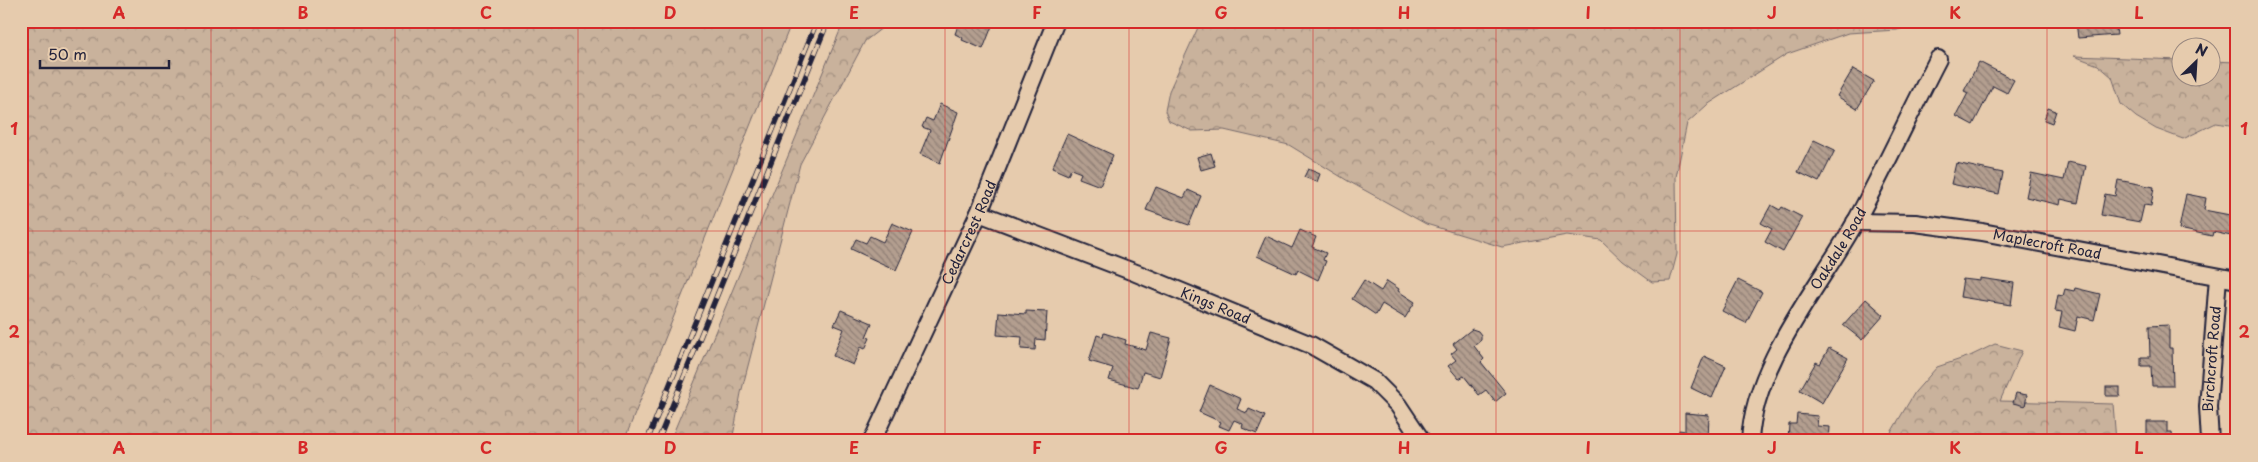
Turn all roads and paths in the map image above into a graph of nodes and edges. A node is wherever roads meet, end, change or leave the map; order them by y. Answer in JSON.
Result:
{"nodes":[{"id":1,"x":1056,"y":21,"type":"edge"},
{"id":2,"x":1938,"y":59,"type":"dead end"},
{"id":3,"x":979,"y":212,"type":"junction"},
{"id":4,"x":1855,"y":222,"type":"junction"},
{"id":5,"x":2218,"y":277,"type":"junction"},
{"id":6,"x":2237,"y":280,"type":"edge"},
{"id":7,"x":872,"y":441,"type":"edge"},
{"id":8,"x":1422,"y":441,"type":"edge"},
{"id":9,"x":1750,"y":441,"type":"edge"},
{"id":10,"x":2210,"y":441,"type":"edge"}],
"edges":[{"from":1,"to":3,"type":"street","name":"Cedarcrest Road"},
{"from":2,"to":4,"type":"street","name":"Oakdale Road"},
{"from":3,"to":7,"type":"street","name":"Cedarcrest Road"},
{"from":3,"to":8,"type":"street","name":"Kings Road"},
{"from":4,"to":5,"type":"street","name":"Maplecroft Road"},
{"from":4,"to":9,"type":"street","name":"Oakdale Road"},
{"from":5,"to":6,"type":"street","name":"Maplecroft Road"},
{"from":5,"to":10,"type":"street","name":"Birchcroft Road"}]}
